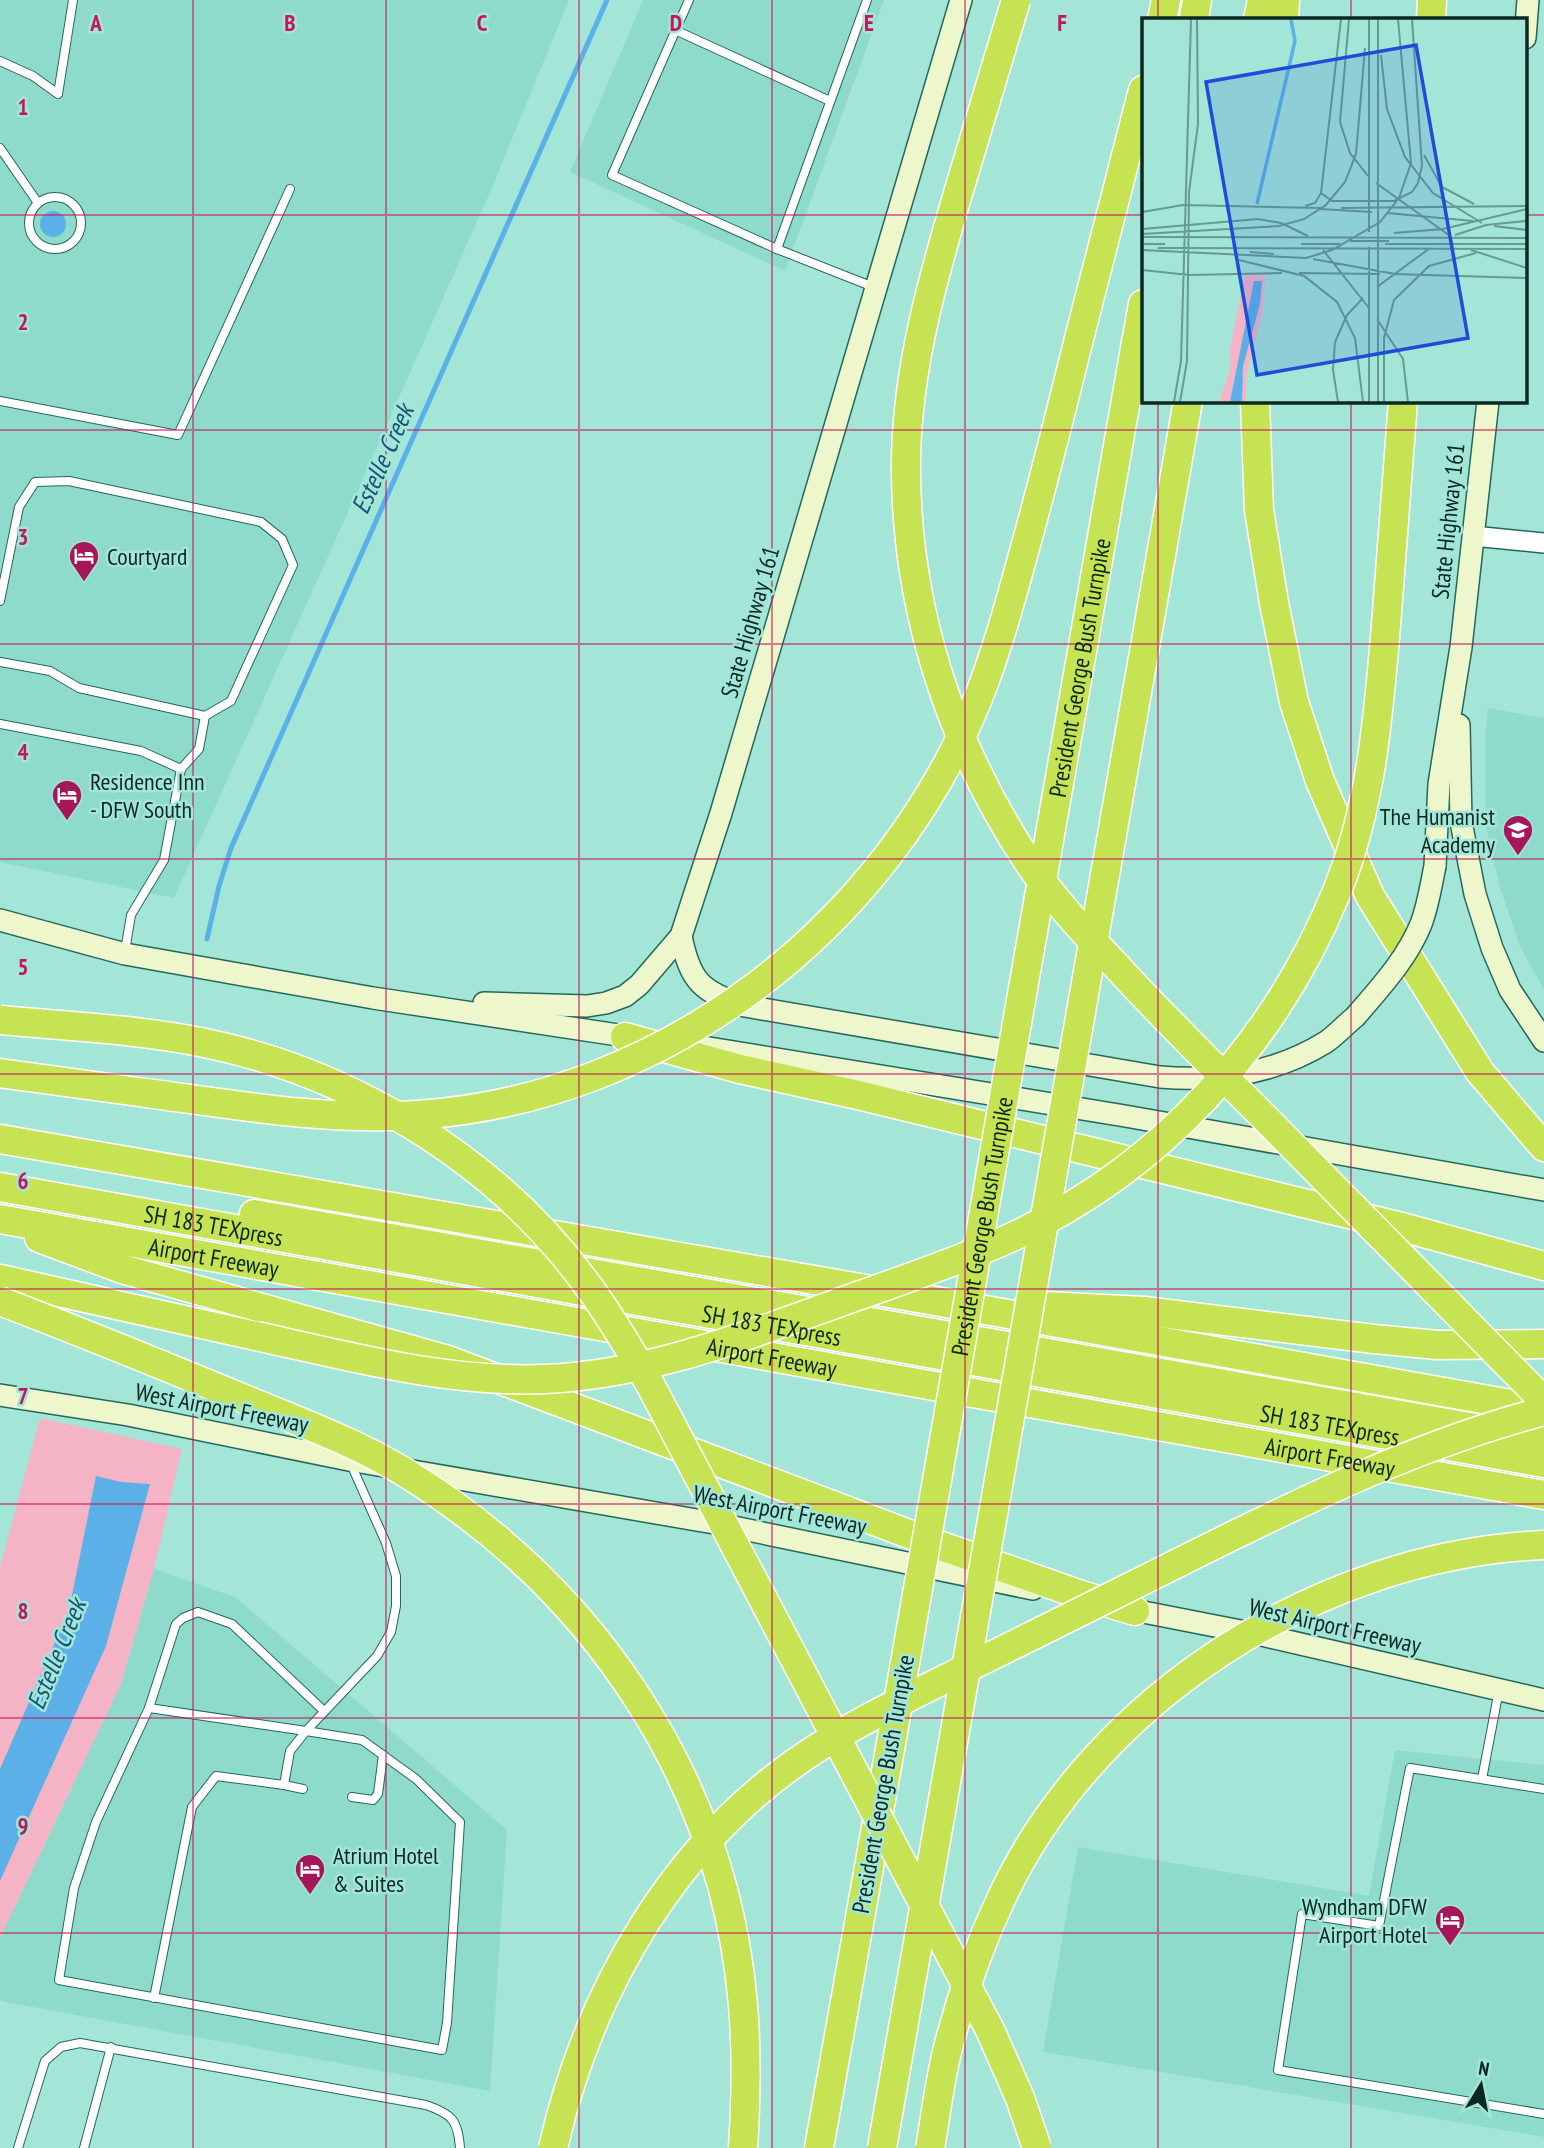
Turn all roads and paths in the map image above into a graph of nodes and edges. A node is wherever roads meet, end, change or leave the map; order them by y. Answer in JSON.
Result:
{"nodes":[{"id":1,"x":73,"y":0,"type":"edge"},
{"id":2,"x":689,"y":0,"type":"edge"},
{"id":3,"x":867,"y":0,"type":"edge"},
{"id":4,"x":961,"y":0,"type":"edge"},
{"id":5,"x":1016,"y":0,"type":"edge"},
{"id":6,"x":1167,"y":0,"type":"edge"},
{"id":7,"x":1197,"y":0,"type":"edge"},
{"id":8,"x":1262,"y":0,"type":"edge"},
{"id":9,"x":1285,"y":0,"type":"edge"},
{"id":10,"x":1432,"y":0,"type":"edge"},
{"id":11,"x":1528,"y":0,"type":"edge"},
{"id":12,"x":1161,"y":18,"type":"edge"},
{"id":13,"x":1194,"y":18,"type":"edge"},
{"id":14,"x":1258,"y":18,"type":"edge"},
{"id":15,"x":1284,"y":18,"type":"edge"},
{"id":16,"x":1431,"y":18,"type":"edge"},
{"id":17,"x":1526,"y":25,"type":"edge"},
{"id":18,"x":676,"y":30,"type":"junction"},
{"id":19,"x":0,"y":61,"type":"edge"},
{"id":20,"x":1142,"y":94,"type":"edge"},
{"id":21,"x":830,"y":101,"type":"junction"},
{"id":22,"x":0,"y":148,"type":"edge"},
{"id":23,"x":290,"y":189,"type":"dead end"},
{"id":24,"x":38,"y":203,"type":"junction"},
{"id":25,"x":777,"y":249,"type":"junction"},
{"id":26,"x":876,"y":288,"type":"junction"},
{"id":27,"x":1142,"y":309,"type":"edge"},
{"id":28,"x":0,"y":401,"type":"edge"},
{"id":29,"x":1188,"y":402,"type":"edge"},
{"id":30,"x":1255,"y":402,"type":"edge"},
{"id":31,"x":1404,"y":402,"type":"edge"},
{"id":32,"x":1488,"y":402,"type":"edge"},
{"id":33,"x":1473,"y":537,"type":"junction"},
{"id":34,"x":1544,"y":543,"type":"edge"},
{"id":35,"x":0,"y":601,"type":"edge"},
{"id":36,"x":1461,"y":647,"type":"junction"},
{"id":37,"x":0,"y":662,"type":"edge"},
{"id":38,"x":205,"y":716,"type":"junction"},
{"id":39,"x":0,"y":724,"type":"edge"},
{"id":40,"x":181,"y":769,"type":"junction"},
{"id":41,"x":0,"y":920,"type":"edge"},
{"id":42,"x":681,"y":936,"type":"junction"},
{"id":43,"x":125,"y":954,"type":"junction"},
{"id":44,"x":373,"y":998,"type":"junction"},
{"id":45,"x":0,"y":1020,"type":"edge"},
{"id":46,"x":625,"y":1037,"type":"junction"},
{"id":47,"x":1544,"y":1041,"type":"edge"},
{"id":48,"x":0,"y":1073,"type":"edge"},
{"id":49,"x":0,"y":1139,"type":"edge"},
{"id":50,"x":1544,"y":1147,"type":"edge"},
{"id":51,"x":0,"y":1169,"type":"edge"},
{"id":52,"x":0,"y":1187,"type":"edge"},
{"id":53,"x":1544,"y":1190,"type":"edge"},
{"id":54,"x":0,"y":1219,"type":"edge"},
{"id":55,"x":0,"y":1224,"type":"edge"},
{"id":56,"x":1544,"y":1266,"type":"edge"},
{"id":57,"x":0,"y":1279,"type":"edge"},
{"id":58,"x":0,"y":1301,"type":"edge"},
{"id":59,"x":934,"y":1301,"type":"junction"},
{"id":60,"x":1544,"y":1344,"type":"edge"},
{"id":61,"x":0,"y":1395,"type":"edge"},
{"id":62,"x":1544,"y":1401,"type":"edge"},
{"id":63,"x":1544,"y":1410,"type":"edge"},
{"id":64,"x":1544,"y":1440,"type":"edge"},
{"id":65,"x":349,"y":1460,"type":"junction"},
{"id":66,"x":1544,"y":1463,"type":"edge"},
{"id":67,"x":1544,"y":1495,"type":"edge"},
{"id":68,"x":1544,"y":1545,"type":"edge"},
{"id":69,"x":1135,"y":1611,"type":"junction"},
{"id":70,"x":1499,"y":1690,"type":"junction"},
{"id":71,"x":1544,"y":1700,"type":"edge"},
{"id":72,"x":149,"y":1708,"type":"junction"},
{"id":73,"x":324,"y":1711,"type":"junction"},
{"id":74,"x":306,"y":1731,"type":"junction"},
{"id":75,"x":383,"y":1755,"type":"junction"},
{"id":76,"x":1482,"y":1779,"type":"junction"},
{"id":77,"x":284,"y":1785,"type":"junction"},
{"id":78,"x":303,"y":1789,"type":"dead end"},
{"id":79,"x":1544,"y":1789,"type":"edge"},
{"id":80,"x":352,"y":1797,"type":"dead end"},
{"id":81,"x":154,"y":1998,"type":"junction"},
{"id":82,"x":111,"y":2047,"type":"junction"},
{"id":83,"x":1544,"y":2114,"type":"edge"},
{"id":84,"x":18,"y":2148,"type":"edge"},
{"id":85,"x":84,"y":2148,"type":"edge"},
{"id":86,"x":460,"y":2148,"type":"edge"},
{"id":87,"x":553,"y":2148,"type":"edge"},
{"id":88,"x":743,"y":2148,"type":"edge"},
{"id":89,"x":820,"y":2148,"type":"edge"},
{"id":90,"x":882,"y":2148,"type":"edge"},
{"id":91,"x":929,"y":2148,"type":"edge"},
{"id":92,"x":1037,"y":2148,"type":"edge"}],
"edges":[{"from":1,"to":19,"type":"lane"},
{"from":2,"to":18,"type":"lane"},
{"from":3,"to":21,"type":"lane"},
{"from":4,"to":26,"type":"main road","name":"State Highway 161"},
{"from":5,"to":62,"type":"highway","bridge":true},
{"from":6,"to":12,"type":"highway"},
{"from":7,"to":13,"type":"highway"},
{"from":8,"to":14,"type":"highway"},
{"from":9,"to":15,"type":"highway"},
{"from":10,"to":16,"type":"highway"},
{"from":11,"to":17,"type":"main road"},
{"from":18,"to":21,"type":"lane"},
{"from":18,"to":25,"type":"lane"},
{"from":20,"to":48,"type":"highway","bridge":true},
{"from":21,"to":25,"type":"lane"},
{"from":22,"to":24,"type":"lane"},
{"from":23,"to":28,"type":"lane"},
{"from":24,"to":24,"type":"lane"},
{"from":25,"to":26,"type":"lane"},
{"from":26,"to":42,"type":"main road","name":"State Highway 161"},
{"from":27,"to":89,"type":"highway","name":"President George Bush Turnpike","bridge":true},
{"from":29,"to":90,"type":"highway","bridge":true},
{"from":30,"to":50,"type":"highway"},
{"from":31,"to":57,"type":"highway","bridge":true},
{"from":32,"to":33,"type":"main road","name":"State Highway 161"},
{"from":33,"to":34,"type":"street"},
{"from":33,"to":36,"type":"main road","name":"State Highway 161"},
{"from":35,"to":38,"type":"lane"},
{"from":36,"to":42,"type":"main road","bridge":true},
{"from":36,"to":47,"type":"main road"},
{"from":37,"to":38,"type":"lane"},
{"from":38,"to":40,"type":"lane"},
{"from":39,"to":40,"type":"lane"},
{"from":40,"to":43,"type":"lane"},
{"from":41,"to":43,"type":"main road"},
{"from":42,"to":44,"type":"main road","name":"State Highway 161"},
{"from":43,"to":44,"type":"main road"},
{"from":44,"to":46,"type":"main road"},
{"from":45,"to":92,"type":"highway","bridge":true},
{"from":46,"to":53,"type":"main road"},
{"from":46,"to":56,"type":"highway"},
{"from":49,"to":59,"type":"highway"},
{"from":51,"to":64,"type":"highway","name":"SH 183 TEXpress"},
{"from":52,"to":66,"type":"highway","name":"SH 183 TEXpress"},
{"from":54,"to":67,"type":"highway","name":"Airport Freeway"},
{"from":55,"to":69,"type":"highway"},
{"from":58,"to":88,"type":"highway","bridge":true},
{"from":59,"to":60,"type":"highway"},
{"from":59,"to":63,"type":"highway"},
{"from":61,"to":65,"type":"main road","name":"West Airport Freeway"},
{"from":63,"to":87,"type":"highway","bridge":true},
{"from":65,"to":69,"type":"main road","name":"West Airport Freeway"},
{"from":65,"to":73,"type":"lane"},
{"from":68,"to":91,"type":"highway","bridge":true},
{"from":69,"to":70,"type":"main road","name":"West Airport Freeway"},
{"from":70,"to":71,"type":"main road","name":"West Airport Freeway"},
{"from":70,"to":76,"type":"lane"},
{"from":72,"to":73,"type":"lane"},
{"from":72,"to":74,"type":"lane"},
{"from":72,"to":81,"type":"lane"},
{"from":73,"to":74,"type":"lane"},
{"from":74,"to":75,"type":"lane"},
{"from":74,"to":77,"type":"lane"},
{"from":75,"to":80,"type":"lane"},
{"from":75,"to":81,"type":"lane"},
{"from":76,"to":79,"type":"lane"},
{"from":76,"to":83,"type":"lane"},
{"from":77,"to":78,"type":"lane"},
{"from":77,"to":81,"type":"lane"},
{"from":82,"to":84,"type":"lane"},
{"from":82,"to":85,"type":"lane"},
{"from":82,"to":86,"type":"lane"}]}
